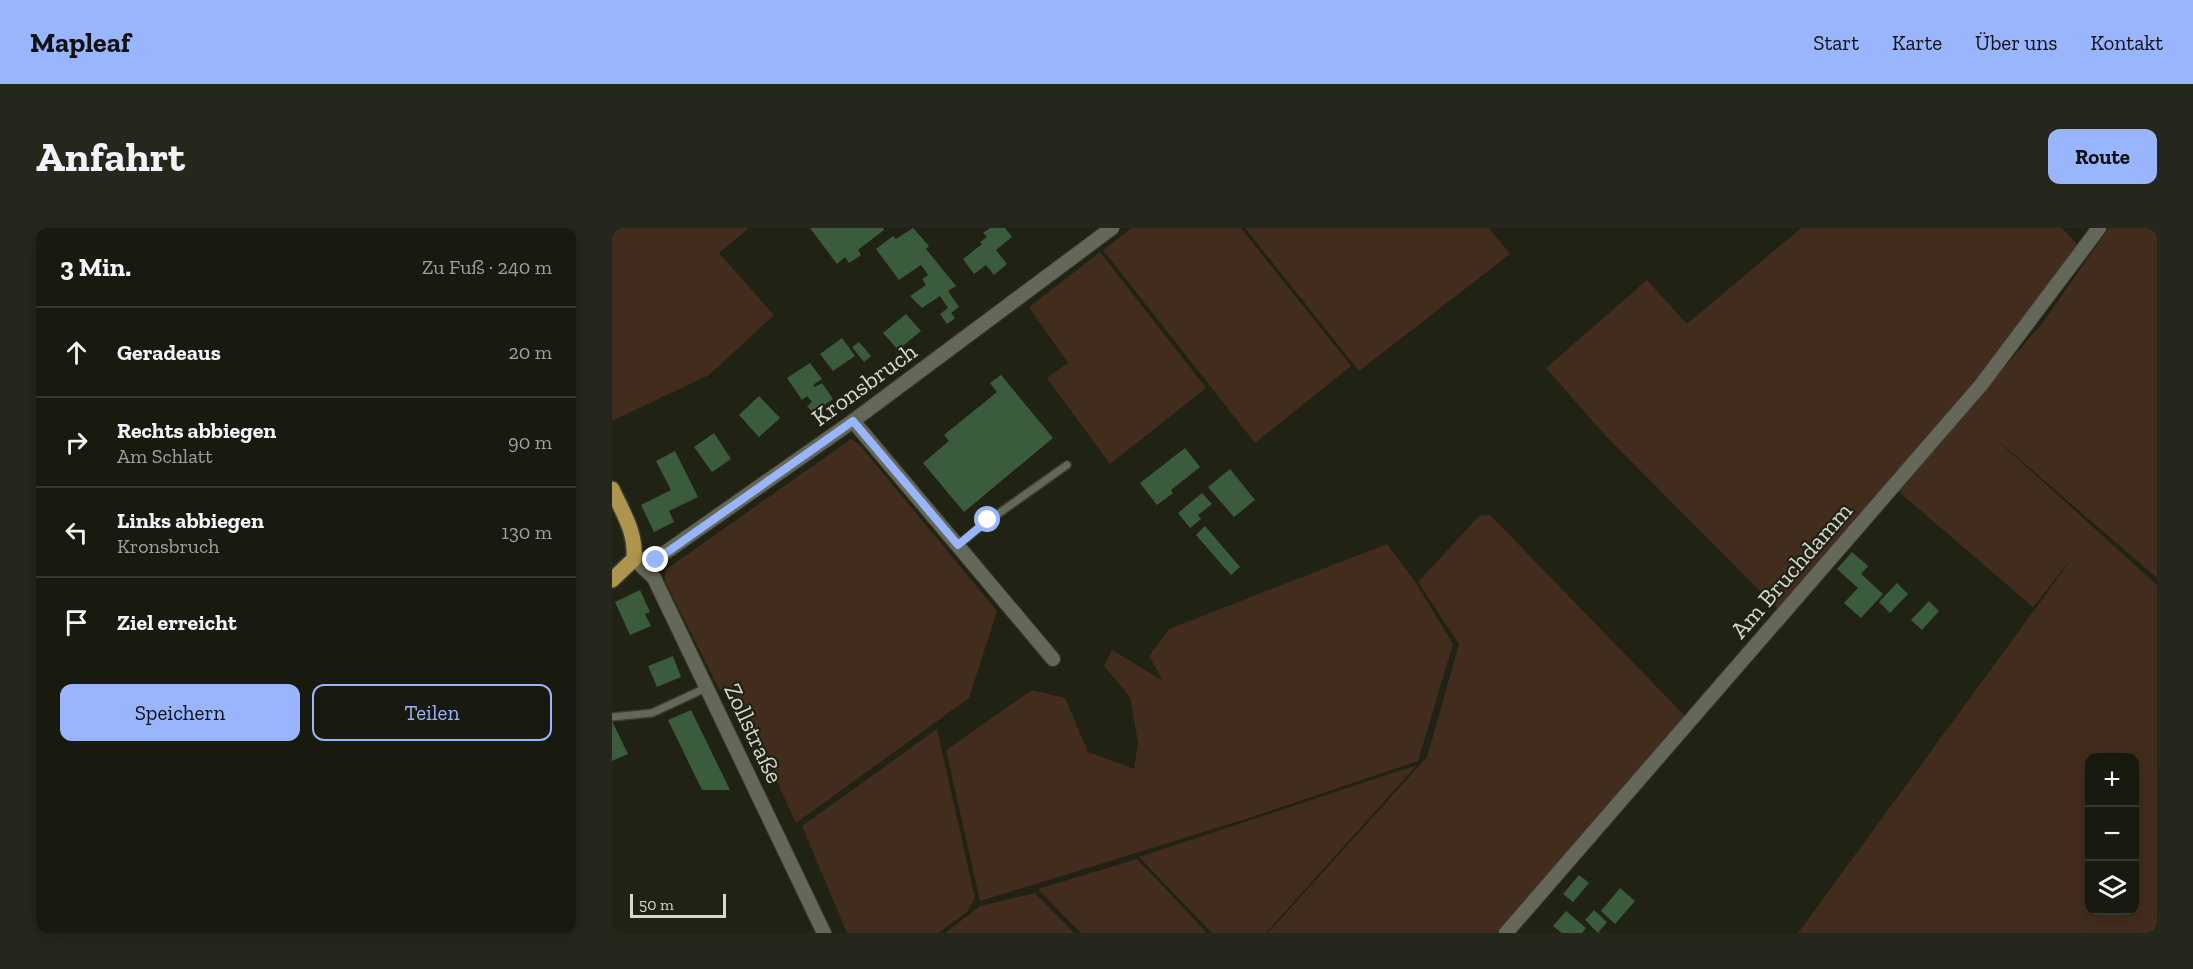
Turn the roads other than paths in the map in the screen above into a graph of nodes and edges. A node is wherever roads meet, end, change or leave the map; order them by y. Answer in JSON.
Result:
{"nodes":[{"id":1,"x":1112,"y":228,"type":"edge"},
{"id":2,"x":2099,"y":228,"type":"edge"},
{"id":3,"x":853,"y":421,"type":"junction"},
{"id":4,"x":1067,"y":465,"type":"dead end"},
{"id":5,"x":612,"y":489,"type":"edge"},
{"id":6,"x":958,"y":545,"type":"junction"},
{"id":7,"x":634,"y":559,"type":"junction"},
{"id":8,"x":612,"y":580,"type":"edge"},
{"id":9,"x":1053,"y":659,"type":"dead end"},
{"id":10,"x":708,"y":687,"type":"junction"},
{"id":11,"x":612,"y":717,"type":"edge"},
{"id":12,"x":824,"y":933,"type":"edge"},
{"id":13,"x":1506,"y":933,"type":"edge"}],
"edges":[{"from":1,"to":3,"type":"street","name":"Kronsbruch"},
{"from":2,"to":13,"type":"street","name":"Am Bruchdamm"},
{"from":3,"to":6,"type":"street"},
{"from":3,"to":7,"type":"street","name":"Kronsbruch"},
{"from":4,"to":6,"type":"lane"},
{"from":5,"to":7,"type":"main road"},
{"from":6,"to":9,"type":"street"},
{"from":7,"to":8,"type":"main road"},
{"from":7,"to":10,"type":"street","name":"Zollstraße"},
{"from":10,"to":11,"type":"lane"},
{"from":10,"to":12,"type":"street","name":"Zollstraße"}]}
